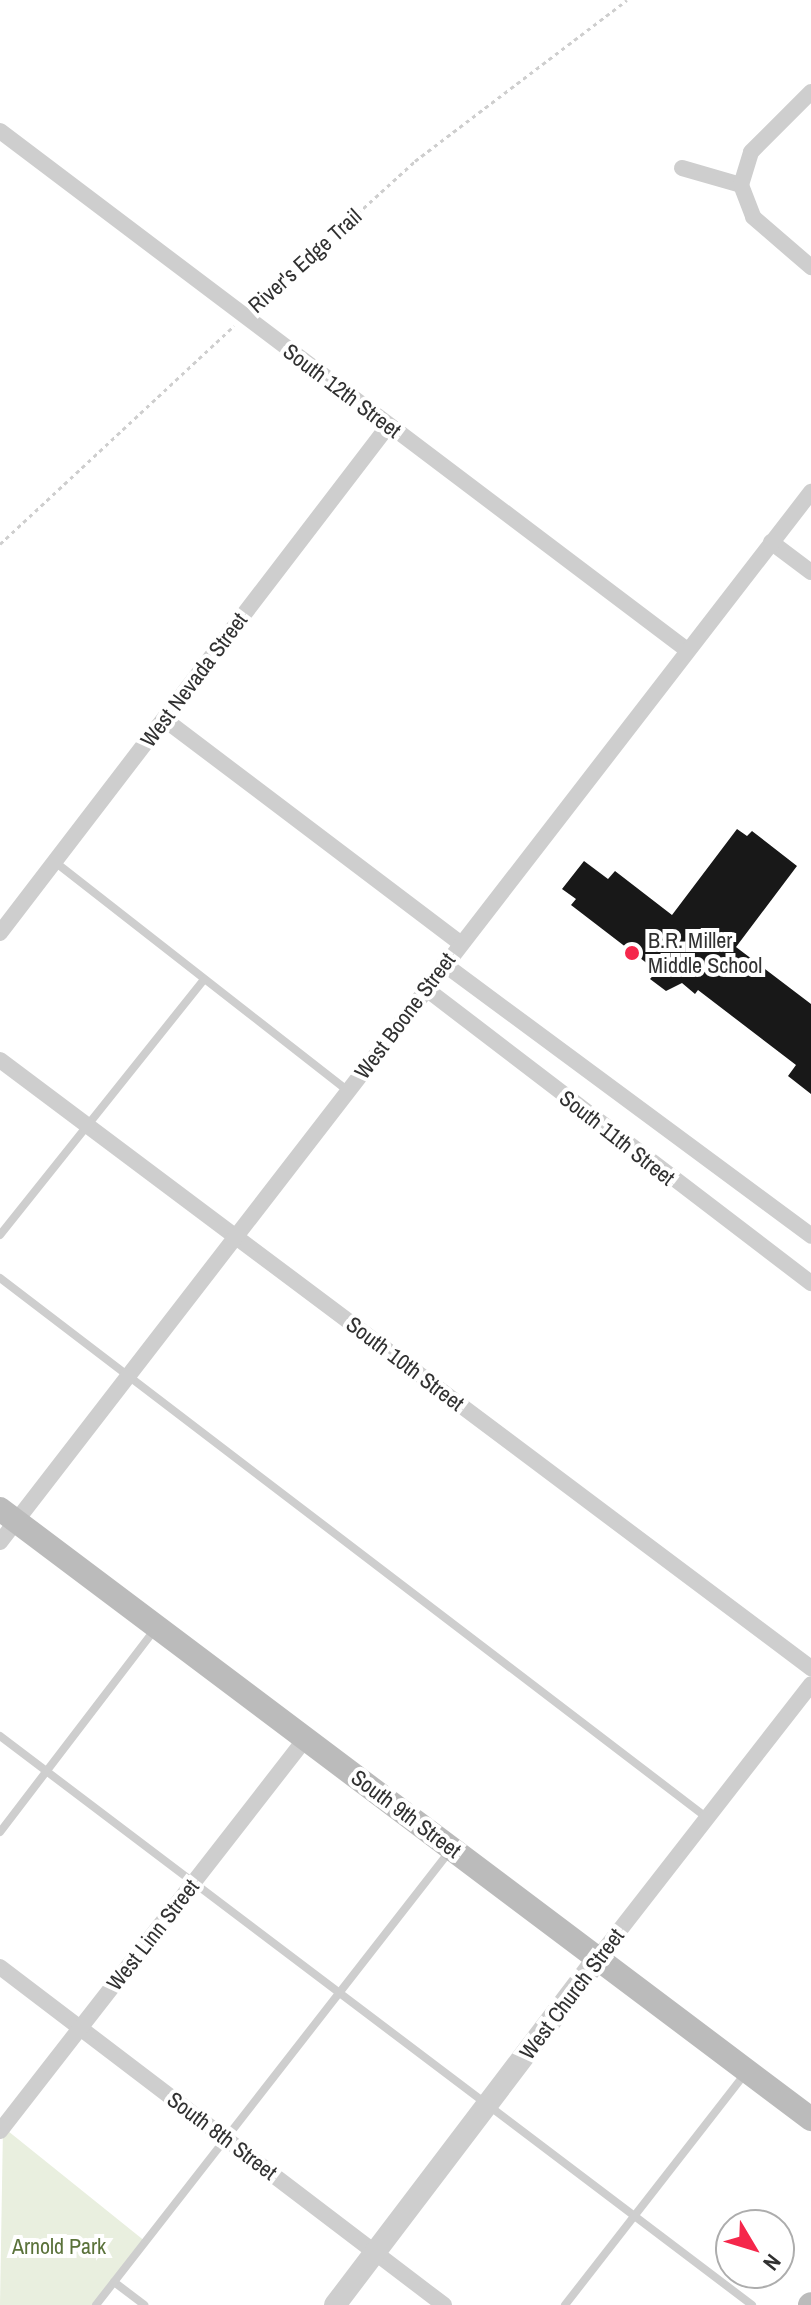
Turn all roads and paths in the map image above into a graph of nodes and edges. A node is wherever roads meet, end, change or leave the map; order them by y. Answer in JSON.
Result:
{"nodes":[{"id":1,"x":627,"y":0,"type":"edge"},
{"id":2,"x":811,"y":92,"type":"edge"},
{"id":3,"x":0,"y":131,"type":"edge"},
{"id":4,"x":682,"y":168,"type":"dead end"},
{"id":5,"x":741,"y":185,"type":"junction"},
{"id":6,"x":811,"y":267,"type":"edge"},
{"id":7,"x":245,"y":316,"type":"junction"},
{"id":8,"x":388,"y":426,"type":"junction"},
{"id":9,"x":811,"y":492,"type":"edge"},
{"id":10,"x":771,"y":542,"type":"junction"},
{"id":11,"x":0,"y":544,"type":"edge"},
{"id":12,"x":811,"y":572,"type":"edge"},
{"id":13,"x":686,"y":649,"type":"junction"},
{"id":14,"x":164,"y":719,"type":"junction"},
{"id":15,"x":54,"y":862,"type":"junction"},
{"id":16,"x":0,"y":933,"type":"edge"},
{"id":17,"x":460,"y":943,"type":"junction"},
{"id":18,"x":444,"y":964,"type":"junction"},
{"id":19,"x":204,"y":979,"type":"junction"},
{"id":20,"x":425,"y":988,"type":"junction"},
{"id":21,"x":0,"y":1060,"type":"edge"},
{"id":22,"x":348,"y":1091,"type":"junction"},
{"id":23,"x":87,"y":1125,"type":"junction"},
{"id":24,"x":0,"y":1235,"type":"edge"},
{"id":25,"x":811,"y":1236,"type":"edge"},
{"id":26,"x":238,"y":1238,"type":"junction"},
{"id":27,"x":0,"y":1278,"type":"edge"},
{"id":28,"x":811,"y":1283,"type":"edge"},
{"id":29,"x":128,"y":1379,"type":"junction"},
{"id":30,"x":8,"y":1515,"type":"edge"},
{"id":31,"x":0,"y":1542,"type":"edge"},
{"id":32,"x":157,"y":1627,"type":"junction"},
{"id":33,"x":811,"y":1668,"type":"edge"},
{"id":34,"x":811,"y":1684,"type":"edge"},
{"id":35,"x":0,"y":1736,"type":"edge"},
{"id":36,"x":306,"y":1738,"type":"junction"},
{"id":37,"x":47,"y":1771,"type":"junction"},
{"id":38,"x":707,"y":1818,"type":"junction"},
{"id":39,"x":0,"y":1832,"type":"edge"},
{"id":40,"x":452,"y":1849,"type":"junction"},
{"id":41,"x":193,"y":1882,"type":"junction"},
{"id":42,"x":598,"y":1958,"type":"junction"},
{"id":43,"x":0,"y":1967,"type":"edge"},
{"id":44,"x":340,"y":1993,"type":"junction"},
{"id":45,"x":80,"y":2028,"type":"junction"},
{"id":46,"x":747,"y":2071,"type":"junction"},
{"id":47,"x":487,"y":2105,"type":"junction"},
{"id":48,"x":811,"y":2119,"type":"edge"},
{"id":49,"x":0,"y":2131,"type":"edge"},
{"id":50,"x":226,"y":2139,"type":"junction"},
{"id":51,"x":634,"y":2216,"type":"junction"},
{"id":52,"x":376,"y":2253,"type":"junction"},
{"id":53,"x":114,"y":2282,"type":"junction"},
{"id":54,"x":96,"y":2305,"type":"edge"},
{"id":55,"x":144,"y":2305,"type":"edge"},
{"id":56,"x":335,"y":2305,"type":"edge"},
{"id":57,"x":444,"y":2305,"type":"edge"},
{"id":58,"x":565,"y":2305,"type":"edge"},
{"id":59,"x":752,"y":2305,"type":"edge"}],
"edges":[{"from":1,"to":7,"type":"path","name":"River's Edge Trail"},
{"from":2,"to":5,"type":"street"},
{"from":3,"to":7,"type":"street","name":"South 12th Street"},
{"from":4,"to":5,"type":"street"},
{"from":5,"to":6,"type":"street"},
{"from":7,"to":8,"type":"street","name":"South 12th Street"},
{"from":7,"to":11,"type":"path","name":"River's Edge Trail"},
{"from":8,"to":13,"type":"street","name":"South 12th Street"},
{"from":8,"to":14,"type":"street","name":"West Nevada Street"},
{"from":9,"to":10,"type":"street","name":"West Boone Street"},
{"from":10,"to":12,"type":"street"},
{"from":10,"to":13,"type":"street","name":"West Boone Street"},
{"from":13,"to":17,"type":"street","name":"West Boone Street"},
{"from":14,"to":15,"type":"street","name":"West Nevada Street"},
{"from":14,"to":17,"type":"street"},
{"from":15,"to":16,"type":"street","name":"West Nevada Street"},
{"from":15,"to":19,"type":"lane"},
{"from":17,"to":18,"type":"street","name":"West Boone Street"},
{"from":18,"to":20,"type":"street","name":"West Boone Street"},
{"from":18,"to":25,"type":"street","name":"South 11th Street"},
{"from":19,"to":22,"type":"lane"},
{"from":19,"to":23,"type":"lane"},
{"from":20,"to":22,"type":"street","name":"West Boone Street"},
{"from":20,"to":28,"type":"street","name":"South 11th Street"},
{"from":21,"to":23,"type":"street","name":"South 10th Street"},
{"from":22,"to":26,"type":"street","name":"West Boone Street"},
{"from":23,"to":24,"type":"lane"},
{"from":23,"to":26,"type":"street","name":"South 10th Street"},
{"from":26,"to":29,"type":"street","name":"West Boone Street"},
{"from":26,"to":33,"type":"street","name":"South 10th Street"},
{"from":27,"to":29,"type":"lane"},
{"from":29,"to":30,"type":"street","name":"West Boone Street"},
{"from":29,"to":38,"type":"lane"},
{"from":30,"to":31,"type":"street","name":"West Boone Street"},
{"from":30,"to":32,"type":"main road","name":"South 9th Street"},
{"from":32,"to":36,"type":"main road","name":"South 9th Street"},
{"from":32,"to":37,"type":"lane"},
{"from":34,"to":38,"type":"street","name":"West Church Street"},
{"from":35,"to":37,"type":"lane"},
{"from":36,"to":40,"type":"main road","name":"South 9th Street"},
{"from":36,"to":41,"type":"street","name":"West Linn Street"},
{"from":37,"to":39,"type":"lane"},
{"from":37,"to":41,"type":"lane"},
{"from":38,"to":42,"type":"street","name":"West Church Street"},
{"from":40,"to":42,"type":"main road","name":"South 9th Street"},
{"from":40,"to":44,"type":"lane"},
{"from":41,"to":44,"type":"lane"},
{"from":41,"to":45,"type":"street","name":"West Linn Street"},
{"from":42,"to":46,"type":"main road","name":"South 9th Street"},
{"from":42,"to":47,"type":"street","name":"West Church Street"},
{"from":43,"to":45,"type":"street","name":"South 8th Street"},
{"from":44,"to":47,"type":"lane"},
{"from":44,"to":50,"type":"lane"},
{"from":45,"to":49,"type":"street","name":"West Linn Street"},
{"from":45,"to":50,"type":"street","name":"South 8th Street"},
{"from":46,"to":48,"type":"main road","name":"South 9th Street"},
{"from":46,"to":51,"type":"lane"},
{"from":47,"to":51,"type":"lane"},
{"from":47,"to":52,"type":"street","name":"West Church Street"},
{"from":50,"to":52,"type":"street","name":"South 8th Street"},
{"from":50,"to":53,"type":"lane"},
{"from":51,"to":58,"type":"lane"},
{"from":51,"to":59,"type":"lane"},
{"from":52,"to":56,"type":"street","name":"West Church Street"},
{"from":52,"to":57,"type":"street","name":"South 8th Street"},
{"from":53,"to":54,"type":"lane"},
{"from":53,"to":55,"type":"lane"}]}
